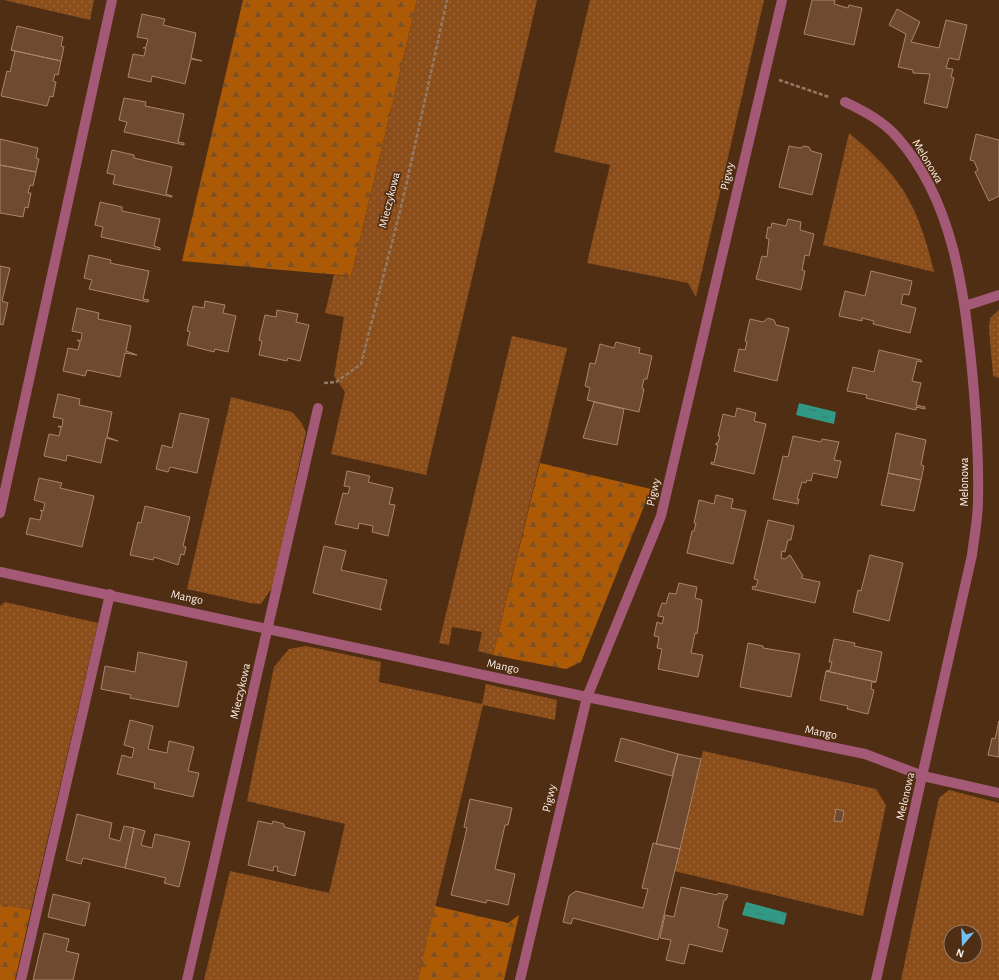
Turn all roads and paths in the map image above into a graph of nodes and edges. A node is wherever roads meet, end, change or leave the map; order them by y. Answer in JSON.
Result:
{"nodes":[{"id":1,"x":112,"y":0,"type":"edge"},
{"id":2,"x":447,"y":0,"type":"edge"},
{"id":3,"x":782,"y":0,"type":"edge"},
{"id":4,"x":763,"y":75,"type":"junction"},
{"id":5,"x":845,"y":102,"type":"joint"},
{"id":6,"x":999,"y":295,"type":"edge"},
{"id":7,"x":965,"y":306,"type":"junction"},
{"id":8,"x":324,"y":383,"type":"dead end"},
{"id":9,"x":318,"y":408,"type":"dead end"},
{"id":10,"x":0,"y":513,"type":"edge"},
{"id":11,"x":0,"y":572,"type":"edge"},
{"id":12,"x":110,"y":594,"type":"junction"},
{"id":13,"x":268,"y":628,"type":"junction"},
{"id":14,"x":587,"y":697,"type":"junction"},
{"id":15,"x":923,"y":776,"type":"junction"},
{"id":16,"x":999,"y":793,"type":"edge"},
{"id":17,"x":21,"y":980,"type":"edge"},
{"id":18,"x":187,"y":980,"type":"edge"},
{"id":19,"x":520,"y":980,"type":"edge"},
{"id":20,"x":876,"y":980,"type":"edge"}],
"edges":[{"from":1,"to":10,"type":"street"},
{"from":2,"to":8,"type":"path","name":"Mieczykowa"},
{"from":3,"to":4,"type":"street","name":"Pigwy"},
{"from":4,"to":5,"type":"path"},
{"from":4,"to":14,"type":"street","name":"Pigwy"},
{"from":5,"to":7,"type":"street","name":"Melonowa"},
{"from":6,"to":7,"type":"street"},
{"from":7,"to":15,"type":"street","name":"Melonowa"},
{"from":9,"to":13,"type":"street","name":"Mieczykowa"},
{"from":11,"to":12,"type":"street","name":"Mango"},
{"from":12,"to":13,"type":"street","name":"Mango"},
{"from":12,"to":17,"type":"street"},
{"from":13,"to":14,"type":"street","name":"Mango"},
{"from":13,"to":18,"type":"street","name":"Mieczykowa"},
{"from":14,"to":15,"type":"street","name":"Mango"},
{"from":14,"to":19,"type":"street","name":"Pigwy"},
{"from":15,"to":16,"type":"street","name":"Mango"},
{"from":15,"to":20,"type":"street","name":"Melonowa"}]}
